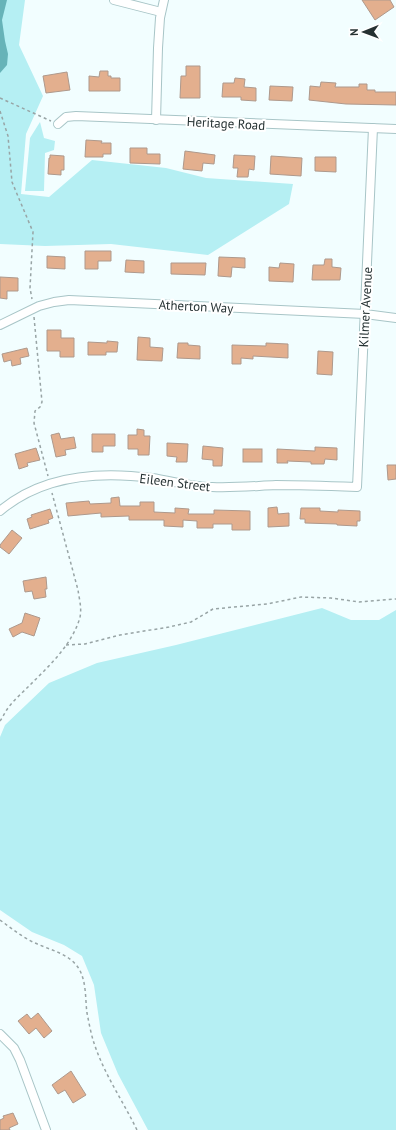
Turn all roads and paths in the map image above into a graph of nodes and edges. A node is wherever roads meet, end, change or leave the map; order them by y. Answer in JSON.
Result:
{"nodes":[{"id":1,"x":114,"y":0,"type":"edge"},
{"id":2,"x":164,"y":0,"type":"edge"},
{"id":3,"x":161,"y":12,"type":"junction"},
{"id":4,"x":0,"y":98,"type":"edge"},
{"id":5,"x":0,"y":111,"type":"edge"},
{"id":6,"x":156,"y":120,"type":"junction"},
{"id":7,"x":58,"y":124,"type":"joint"},
{"id":8,"x":373,"y":128,"type":"junction"},
{"id":9,"x":396,"y":129,"type":"edge"},
{"id":10,"x":33,"y":310,"type":"junction"},
{"id":11,"x":365,"y":314,"type":"junction"},
{"id":12,"x":396,"y":318,"type":"edge"},
{"id":13,"x":0,"y":325,"type":"edge"},
{"id":14,"x":50,"y":484,"type":"junction"},
{"id":15,"x":358,"y":487,"type":"joint"},
{"id":16,"x":0,"y":511,"type":"edge"},
{"id":17,"x":396,"y":599,"type":"edge"},
{"id":18,"x":66,"y":644,"type":"junction"},
{"id":19,"x":0,"y":721,"type":"edge"},
{"id":20,"x":0,"y":920,"type":"edge"},
{"id":21,"x":0,"y":1034,"type":"edge"},
{"id":22,"x":46,"y":1130,"type":"edge"},
{"id":23,"x":137,"y":1130,"type":"edge"}],
"edges":[{"from":1,"to":3,"type":"street"},
{"from":2,"to":3,"type":"street"},
{"from":3,"to":6,"type":"street"},
{"from":4,"to":7,"type":"path"},
{"from":5,"to":10,"type":"path"},
{"from":6,"to":7,"type":"street","name":"Heritage Road"},
{"from":6,"to":8,"type":"street","name":"Heritage Road"},
{"from":8,"to":9,"type":"street","name":"Heritage Road"},
{"from":8,"to":11,"type":"street","name":"Kilmer Avenue"},
{"from":10,"to":11,"type":"street","name":"Atherton Way"},
{"from":10,"to":13,"type":"street","name":"Atherton Way"},
{"from":10,"to":14,"type":"path"},
{"from":11,"to":12,"type":"street","name":"Atherton Way"},
{"from":11,"to":15,"type":"street","name":"Kilmer Avenue"},
{"from":14,"to":15,"type":"street","name":"Eileen Street"},
{"from":14,"to":16,"type":"street","name":"Eileen Street"},
{"from":14,"to":18,"type":"path"},
{"from":17,"to":18,"type":"path"},
{"from":18,"to":19,"type":"path"},
{"from":20,"to":23,"type":"path"},
{"from":21,"to":22,"type":"street"}]}
